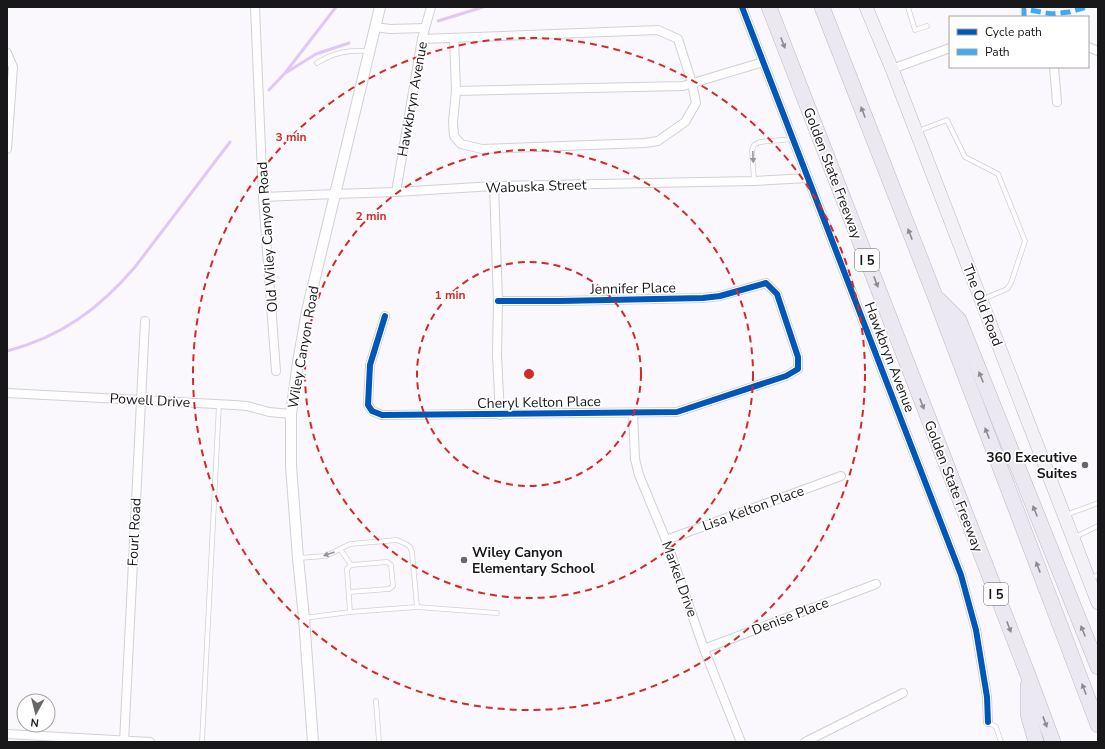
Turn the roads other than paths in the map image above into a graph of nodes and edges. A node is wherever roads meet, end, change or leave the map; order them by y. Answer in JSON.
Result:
{"nodes":[{"id":1,"x":255,"y":7,"type":"edge"},
{"id":2,"x":380,"y":7,"type":"edge"},
{"id":3,"x":431,"y":7,"type":"edge"},
{"id":4,"x":742,"y":7,"type":"edge"},
{"id":5,"x":769,"y":7,"type":"edge"},
{"id":6,"x":822,"y":7,"type":"edge"},
{"id":7,"x":866,"y":7,"type":"edge"},
{"id":8,"x":908,"y":7,"type":"edge"},
{"id":9,"x":927,"y":26,"type":"dead end"},
{"id":10,"x":375,"y":27,"type":"junction"},
{"id":11,"x":425,"y":28,"type":"junction"},
{"id":12,"x":454,"y":38,"type":"junction"},
{"id":13,"x":422,"y":39,"type":"junction"},
{"id":14,"x":949,"y":48,"type":"edge"},
{"id":15,"x":369,"y":51,"type":"junction"},
{"id":16,"x":7,"y":53,"type":"edge"},
{"id":17,"x":763,"y":62,"type":"junction"},
{"id":18,"x":317,"y":63,"type":"dead end"},
{"id":19,"x":1054,"y":68,"type":"edge"},
{"id":20,"x":892,"y":69,"type":"junction"},
{"id":21,"x":692,"y":83,"type":"junction"},
{"id":22,"x":456,"y":91,"type":"junction"},
{"id":23,"x":1057,"y":102,"type":"dead end"},
{"id":24,"x":916,"y":132,"type":"junction"},
{"id":25,"x":793,"y":139,"type":"junction"},
{"id":26,"x":7,"y":149,"type":"edge"},
{"id":27,"x":808,"y":178,"type":"junction"},
{"id":28,"x":754,"y":181,"type":"junction"},
{"id":29,"x":494,"y":186,"type":"junction"},
{"id":30,"x":396,"y":192,"type":"junction"},
{"id":31,"x":335,"y":194,"type":"junction"},
{"id":32,"x":263,"y":197,"type":"junction"},
{"id":33,"x":935,"y":296,"type":"junction"},
{"id":34,"x":981,"y":300,"type":"junction"},
{"id":35,"x":498,"y":301,"type":"junction"},
{"id":36,"x":385,"y":316,"type":"dead end"},
{"id":37,"x":145,"y":321,"type":"dead end"},
{"id":38,"x":798,"y":368,"type":"joint"},
{"id":39,"x":276,"y":371,"type":"dead end"},
{"id":40,"x":7,"y":393,"type":"edge"},
{"id":41,"x":141,"y":400,"type":"junction"},
{"id":42,"x":219,"y":404,"type":"junction"},
{"id":43,"x":633,"y":413,"type":"junction"},
{"id":44,"x":291,"y":414,"type":"junction"},
{"id":45,"x":500,"y":415,"type":"junction"},
{"id":46,"x":840,"y":476,"type":"dead end"},
{"id":47,"x":1098,"y":503,"type":"edge"},
{"id":48,"x":1064,"y":516,"type":"junction"},
{"id":49,"x":1098,"y":526,"type":"edge"},
{"id":50,"x":1073,"y":538,"type":"junction"},
{"id":51,"x":666,"y":540,"type":"junction"},
{"id":52,"x":340,"y":550,"type":"junction"},
{"id":53,"x":298,"y":558,"type":"junction"},
{"id":54,"x":351,"y":565,"type":"junction"},
{"id":55,"x":1093,"y":577,"type":"edge"},
{"id":56,"x":876,"y":584,"type":"dead end"},
{"id":57,"x":349,"y":592,"type":"junction"},
{"id":58,"x":1097,"y":600,"type":"edge"},
{"id":59,"x":417,"y":608,"type":"junction"},
{"id":60,"x":350,"y":612,"type":"junction"},
{"id":61,"x":497,"y":613,"type":"dead end"},
{"id":62,"x":304,"y":618,"type":"junction"},
{"id":63,"x":704,"y":649,"type":"junction"},
{"id":64,"x":1098,"y":667,"type":"edge"},
{"id":65,"x":1028,"y":675,"type":"junction"},
{"id":66,"x":903,"y":693,"type":"dead end"},
{"id":67,"x":376,"y":701,"type":"dead end"},
{"id":68,"x":988,"y":722,"type":"joint"},
{"id":69,"x":1098,"y":725,"type":"edge"},
{"id":70,"x":7,"y":734,"type":"edge"},
{"id":71,"x":124,"y":741,"type":"edge"},
{"id":72,"x":150,"y":742,"type":"edge"},
{"id":73,"x":202,"y":742,"type":"edge"},
{"id":74,"x":313,"y":742,"type":"edge"},
{"id":75,"x":379,"y":742,"type":"edge"},
{"id":76,"x":741,"y":742,"type":"edge"},
{"id":77,"x":805,"y":742,"type":"edge"},
{"id":78,"x":1001,"y":742,"type":"edge"},
{"id":79,"x":1036,"y":742,"type":"edge"},
{"id":80,"x":1052,"y":742,"type":"edge"}],
"edges":[{"from":1,"to":32,"type":"street","name":"Old Wiley Canyon Road"},
{"from":2,"to":10,"type":"street","name":"Wiley Canyon Road"},
{"from":3,"to":11,"type":"street","name":"Hawkbryn Avenue"},
{"from":4,"to":17,"type":"street","name":"Hawkbryn Avenue"},
{"from":5,"to":65,"type":"highway","name":"Golden State Freeway","number":"I 5","one_way":true},
{"from":33,"to":6,"type":"highway","one_way":true},
{"from":7,"to":20,"type":"main road","name":"The Old Road"},
{"from":8,"to":9,"type":"lane"},
{"from":10,"to":11,"type":"street"},
{"from":10,"to":15,"type":"street","name":"Wiley Canyon Road"},
{"from":11,"to":13,"type":"street","name":"Hawkbryn Avenue"},
{"from":12,"to":13,"type":"street"},
{"from":12,"to":21,"type":"street"},
{"from":12,"to":22,"type":"street"},
{"from":13,"to":30,"type":"street","name":"Hawkbryn Avenue"},
{"from":14,"to":20,"type":"street"},
{"from":15,"to":18,"type":"lane"},
{"from":15,"to":31,"type":"street","name":"Wiley Canyon Road"},
{"from":16,"to":26,"type":"street"},
{"from":17,"to":21,"type":"street"},
{"from":17,"to":25,"type":"street","name":"Hawkbryn Avenue"},
{"from":19,"to":23,"type":"street"},
{"from":20,"to":24,"type":"main road","name":"The Old Road"},
{"from":21,"to":22,"type":"street"},
{"from":21,"to":22,"type":"street"},
{"from":24,"to":34,"type":"main road","name":"The Old Road"},
{"from":24,"to":34,"type":"lane"},
{"from":25,"to":27,"type":"street","name":"Hawkbryn Avenue"},
{"from":25,"to":28,"type":"lane","one_way":true},
{"from":27,"to":28,"type":"street","name":"Wabuska Street"},
{"from":27,"to":68,"type":"street","name":"Hawkbryn Avenue"},
{"from":28,"to":29,"type":"street","name":"Wabuska Street"},
{"from":29,"to":30,"type":"street","name":"Wabuska Street"},
{"from":29,"to":35,"type":"street"},
{"from":30,"to":31,"type":"street","name":"Wabuska Street"},
{"from":31,"to":32,"type":"street","name":"Wabuska Street"},
{"from":31,"to":44,"type":"street","name":"Wiley Canyon Road"},
{"from":32,"to":39,"type":"street","name":"Old Wiley Canyon Road"},
{"from":64,"to":33,"type":"highway","one_way":true},
{"from":69,"to":33,"type":"highway","one_way":true},
{"from":34,"to":48,"type":"main road","name":"The Old Road"},
{"from":35,"to":38,"type":"street","name":"Jennifer Place"},
{"from":35,"to":45,"type":"street"},
{"from":36,"to":45,"type":"street","name":"Cheryl Kelton Place"},
{"from":37,"to":41,"type":"street","name":"Fourl Road"},
{"from":38,"to":43,"type":"street","name":"Cheryl Kelton Place"},
{"from":40,"to":41,"type":"street","name":"Powell Drive"},
{"from":41,"to":42,"type":"street","name":"Powell Drive"},
{"from":41,"to":71,"type":"street","name":"Fourl Road"},
{"from":42,"to":44,"type":"street","name":"Powell Drive"},
{"from":42,"to":73,"type":"lane"},
{"from":43,"to":45,"type":"street","name":"Cheryl Kelton Place"},
{"from":43,"to":51,"type":"street","name":"Markel Drive"},
{"from":44,"to":53,"type":"street","name":"Wiley Canyon Road"},
{"from":46,"to":51,"type":"street","name":"Lisa Kelton Place"},
{"from":47,"to":48,"type":"lane"},
{"from":48,"to":50,"type":"main road","name":"The Old Road"},
{"from":49,"to":50,"type":"lane"},
{"from":50,"to":55,"type":"main road","name":"The Old Road"},
{"from":51,"to":63,"type":"street","name":"Markel Drive"},
{"from":52,"to":53,"type":"lane","one_way":true},
{"from":52,"to":54,"type":"lane"},
{"from":52,"to":59,"type":"lane"},
{"from":53,"to":62,"type":"street","name":"Wiley Canyon Road"},
{"from":54,"to":57,"type":"lane"},
{"from":54,"to":57,"type":"lane"},
{"from":55,"to":58,"type":"main road","name":"The Old Road"},
{"from":56,"to":63,"type":"street","name":"Denise Place"},
{"from":57,"to":60,"type":"lane"},
{"from":59,"to":60,"type":"lane"},
{"from":59,"to":61,"type":"lane"},
{"from":60,"to":62,"type":"lane"},
{"from":62,"to":74,"type":"street","name":"Wiley Canyon Road"},
{"from":63,"to":76,"type":"street","name":"Markel Drive"},
{"from":65,"to":79,"type":"highway"},
{"from":65,"to":80,"type":"highway","name":"Golden State Freeway","number":"I 5","one_way":true},
{"from":66,"to":77,"type":"street"},
{"from":67,"to":75,"type":"lane"},
{"from":68,"to":78,"type":"lane"},
{"from":70,"to":71,"type":"street"},
{"from":71,"to":72,"type":"street"}]}
